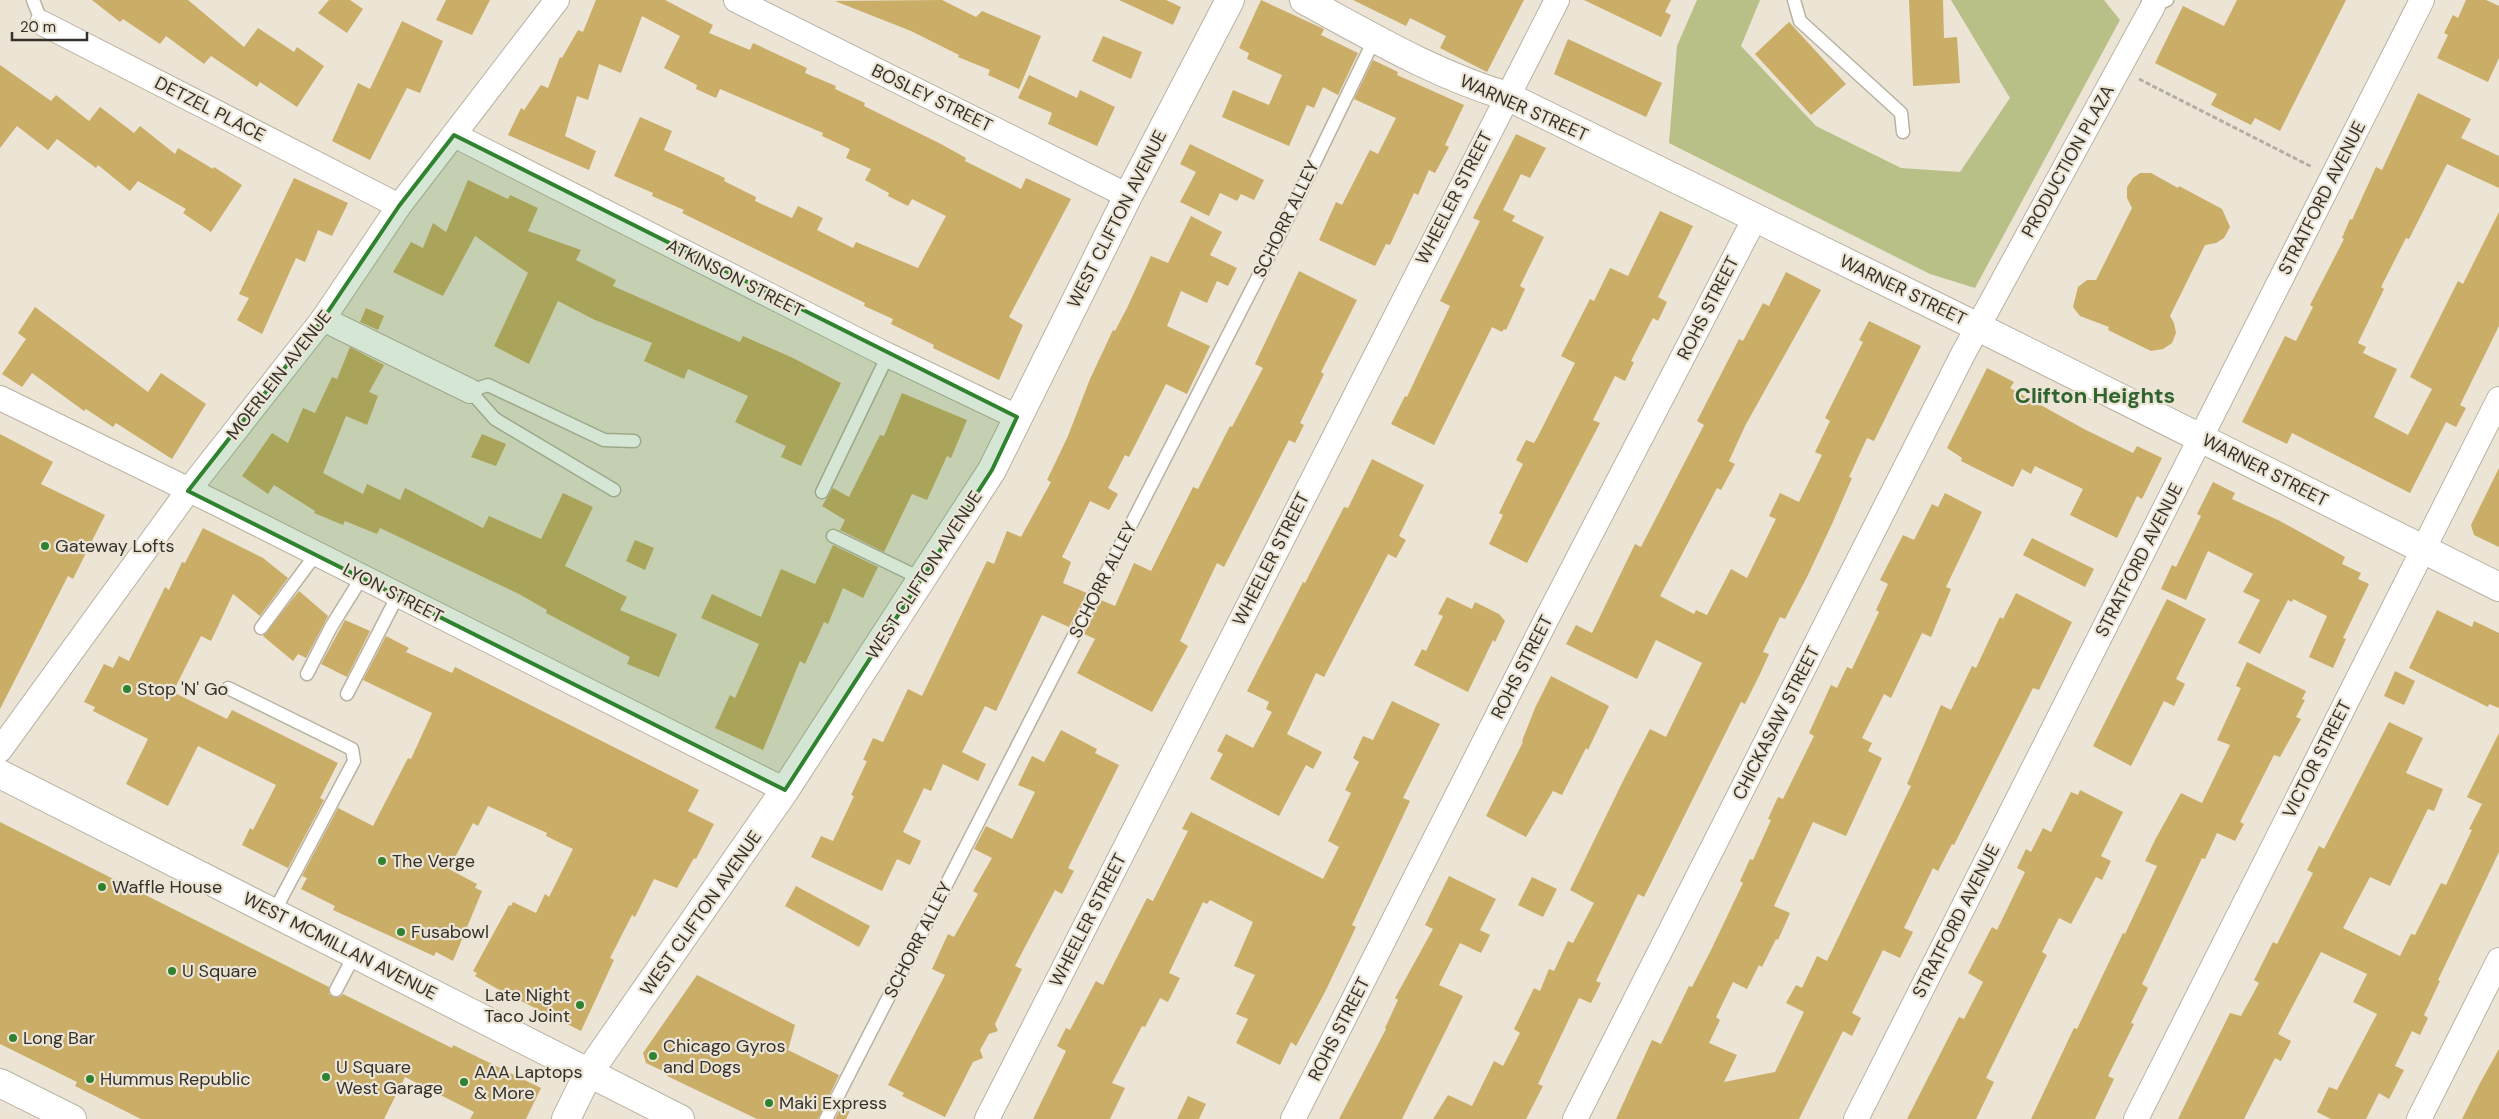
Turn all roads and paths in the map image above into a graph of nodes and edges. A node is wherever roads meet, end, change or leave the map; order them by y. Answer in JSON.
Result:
{"nodes":[{"id":1,"x":33,"y":0,"type":"edge"},
{"id":2,"x":557,"y":0,"type":"edge"},
{"id":3,"x":736,"y":0,"type":"edge"},
{"id":4,"x":1230,"y":0,"type":"edge"},
{"id":5,"x":1304,"y":0,"type":"edge"},
{"id":6,"x":1557,"y":0,"type":"edge"},
{"id":7,"x":1794,"y":0,"type":"edge"},
{"id":8,"x":2422,"y":0,"type":"edge"},
{"id":9,"x":2154,"y":2,"type":"edge"},
{"id":10,"x":42,"y":22,"type":"joint"},
{"id":11,"x":1375,"y":38,"type":"junction"},
{"id":12,"x":2119,"y":69,"type":"junction"},
{"id":13,"x":1506,"y":96,"type":"junction"},
{"id":14,"x":1903,"y":132,"type":"dead end"},
{"id":15,"x":454,"y":135,"type":"junction"},
{"id":16,"x":2332,"y":177,"type":"junction"},
{"id":17,"x":1128,"y":196,"type":"junction"},
{"id":18,"x":399,"y":206,"type":"junction"},
{"id":19,"x":1755,"y":218,"type":"junction"},
{"id":20,"x":323,"y":319,"type":"junction"},
{"id":21,"x":1978,"y":327,"type":"junction"},
{"id":22,"x":888,"y":355,"type":"junction"},
{"id":23,"x":470,"y":391,"type":"junction"},
{"id":24,"x":0,"y":398,"type":"edge"},
{"id":25,"x":2499,"y":399,"type":"edge"},
{"id":26,"x":1017,"y":417,"type":"junction"},
{"id":27,"x":2200,"y":438,"type":"junction"},
{"id":28,"x":634,"y":440,"type":"dead end"},
{"id":29,"x":614,"y":490,"type":"dead end"},
{"id":30,"x":188,"y":491,"type":"junction"},
{"id":31,"x":822,"y":492,"type":"dead end"},
{"id":32,"x":833,"y":536,"type":"dead end"},
{"id":33,"x":2422,"y":549,"type":"junction"},
{"id":34,"x":316,"y":554,"type":"junction"},
{"id":35,"x":362,"y":577,"type":"junction"},
{"id":36,"x":922,"y":578,"type":"junction"},
{"id":37,"x":2499,"y":587,"type":"edge"},
{"id":38,"x":398,"y":595,"type":"junction"},
{"id":39,"x":261,"y":628,"type":"dead end"},
{"id":40,"x":307,"y":674,"type":"dead end"},
{"id":41,"x":228,"y":688,"type":"dead end"},
{"id":42,"x":347,"y":694,"type":"dead end"},
{"id":43,"x":0,"y":750,"type":"edge"},
{"id":44,"x":0,"y":774,"type":"edge"},
{"id":45,"x":785,"y":790,"type":"junction"},
{"id":46,"x":274,"y":912,"type":"junction"},
{"id":47,"x":354,"y":954,"type":"junction"},
{"id":48,"x":2499,"y":960,"type":"edge"},
{"id":49,"x":336,"y":990,"type":"dead end"},
{"id":50,"x":589,"y":1072,"type":"junction"},
{"id":51,"x":0,"y":1083,"type":"edge"},
{"id":52,"x":72,"y":1119,"type":"edge"},
{"id":53,"x":566,"y":1119,"type":"edge"},
{"id":54,"x":680,"y":1119,"type":"edge"},
{"id":55,"x":826,"y":1119,"type":"edge"},
{"id":56,"x":987,"y":1119,"type":"edge"},
{"id":57,"x":1293,"y":1119,"type":"edge"},
{"id":58,"x":1575,"y":1119,"type":"edge"},
{"id":59,"x":1856,"y":1119,"type":"edge"},
{"id":60,"x":2136,"y":1119,"type":"edge"},
{"id":61,"x":2419,"y":1119,"type":"edge"}],
"edges":[{"from":1,"to":10,"type":"lane","name":"DETZEL PLACE"},
{"from":2,"to":15,"type":"street","name":"MOERLEIN AVENUE"},
{"from":3,"to":17,"type":"street","name":"BOSLEY STREET"},
{"from":4,"to":17,"type":"main road","name":"WEST CLIFTON AVENUE"},
{"from":5,"to":11,"type":"main road","name":"WARNER STREET"},
{"from":6,"to":13,"type":"street","name":"WHEELER STREET"},
{"from":7,"to":14,"type":"lane"},
{"from":8,"to":16,"type":"street","name":"STRATFORD AVENUE"},
{"from":9,"to":12,"type":"street","name":"PRODUCTION PLAZA"},
{"from":10,"to":18,"type":"street","name":"DETZEL PLACE"},
{"from":11,"to":13,"type":"main road","name":"WARNER STREET"},
{"from":11,"to":55,"type":"lane","name":"SCHORR ALLEY"},
{"from":12,"to":16,"type":"path"},
{"from":12,"to":21,"type":"street","name":"PRODUCTION PLAZA"},
{"from":13,"to":19,"type":"main road","name":"WARNER STREET"},
{"from":13,"to":56,"type":"street","name":"WHEELER STREET"},
{"from":15,"to":18,"type":"street","name":"MOERLEIN AVENUE"},
{"from":15,"to":22,"type":"street","name":"ATKINSON STREET"},
{"from":16,"to":27,"type":"street","name":"STRATFORD AVENUE"},
{"from":17,"to":26,"type":"main road","name":"WEST CLIFTON AVENUE"},
{"from":18,"to":20,"type":"street","name":"MOERLEIN AVENUE"},
{"from":19,"to":21,"type":"main road","name":"WARNER STREET"},
{"from":19,"to":57,"type":"street","name":"ROHS STREET"},
{"from":20,"to":23,"type":"street"},
{"from":20,"to":30,"type":"street","name":"MOERLEIN AVENUE"},
{"from":21,"to":27,"type":"main road","name":"WARNER STREET"},
{"from":21,"to":58,"type":"street","name":"CHICKASAW STREET"},
{"from":22,"to":26,"type":"street","name":"ATKINSON STREET"},
{"from":22,"to":31,"type":"lane"},
{"from":23,"to":28,"type":"lane"},
{"from":23,"to":29,"type":"lane"},
{"from":24,"to":30,"type":"street","name":"LYON STREET"},
{"from":25,"to":33,"type":"street","name":"VICTOR STREET"},
{"from":26,"to":36,"type":"main road","name":"WEST CLIFTON AVENUE"},
{"from":27,"to":33,"type":"main road","name":"WARNER STREET"},
{"from":27,"to":59,"type":"street","name":"STRATFORD AVENUE"},
{"from":30,"to":34,"type":"street","name":"LYON STREET"},
{"from":30,"to":43,"type":"street","name":"MOERLEIN AVENUE"},
{"from":32,"to":36,"type":"lane"},
{"from":33,"to":37,"type":"main road","name":"WARNER STREET"},
{"from":33,"to":60,"type":"street","name":"VICTOR STREET"},
{"from":34,"to":35,"type":"street","name":"LYON STREET"},
{"from":34,"to":39,"type":"lane"},
{"from":35,"to":38,"type":"street","name":"LYON STREET"},
{"from":35,"to":40,"type":"lane"},
{"from":36,"to":45,"type":"main road","name":"WEST CLIFTON AVENUE"},
{"from":38,"to":42,"type":"lane"},
{"from":38,"to":45,"type":"street","name":"LYON STREET"},
{"from":41,"to":46,"type":"lane"},
{"from":44,"to":46,"type":"main road","name":"WEST MCMILLAN AVENUE"},
{"from":45,"to":50,"type":"main road","name":"WEST CLIFTON AVENUE"},
{"from":46,"to":47,"type":"main road","name":"WEST MCMILLAN AVENUE"},
{"from":47,"to":49,"type":"lane"},
{"from":47,"to":50,"type":"main road","name":"WEST MCMILLAN AVENUE"},
{"from":48,"to":61,"type":"street"},
{"from":50,"to":53,"type":"main road","name":"WEST CLIFTON AVENUE"},
{"from":50,"to":54,"type":"main road","name":"WEST MCMILLAN AVENUE"},
{"from":51,"to":52,"type":"main road"}]}
